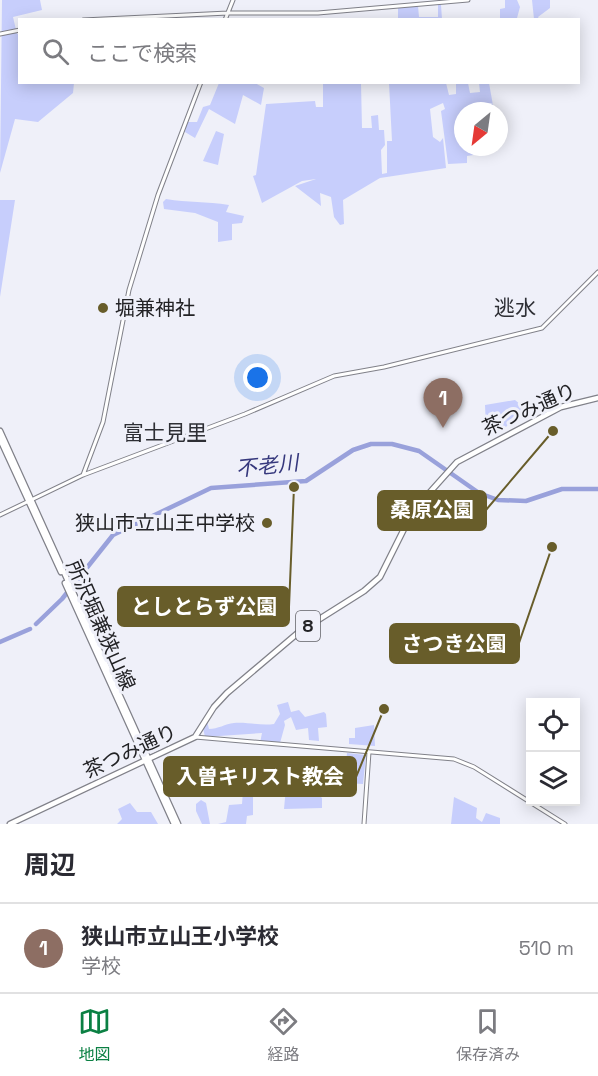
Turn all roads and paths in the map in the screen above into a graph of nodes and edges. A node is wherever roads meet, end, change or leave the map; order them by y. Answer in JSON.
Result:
{"nodes":[{"id":1,"x":233,"y":0,"type":"edge"},
{"id":2,"x":468,"y":0,"type":"edge"},
{"id":3,"x":228,"y":13,"type":"junction"},
{"id":4,"x":124,"y":18,"type":"edge"},
{"id":5,"x":226,"y":18,"type":"edge"},
{"id":6,"x":18,"y":30,"type":"edge"},
{"id":7,"x":0,"y":34,"type":"edge"},
{"id":8,"x":200,"y":84,"type":"edge"},
{"id":9,"x":598,"y":272,"type":"edge"},
{"id":10,"x":598,"y":398,"type":"edge"},
{"id":11,"x":0,"y":431,"type":"edge"},
{"id":12,"x":0,"y":439,"type":"edge"},
{"id":13,"x":83,"y":475,"type":"junction"},
{"id":14,"x":30,"y":501,"type":"junction"},
{"id":15,"x":0,"y":515,"type":"edge"},
{"id":16,"x":195,"y":737,"type":"junction"},
{"id":17,"x":369,"y":752,"type":"junction"},
{"id":18,"x":147,"y":760,"type":"junction"},
{"id":19,"x":10,"y":824,"type":"edge"},
{"id":20,"x":176,"y":824,"type":"edge"},
{"id":21,"x":364,"y":824,"type":"edge"},
{"id":22,"x":564,"y":824,"type":"edge"}],
"edges":[{"from":1,"to":3,"type":"street"},
{"from":2,"to":3,"type":"street"},
{"from":3,"to":4,"type":"street"},
{"from":3,"to":5,"type":"street"},
{"from":6,"to":7,"type":"street"},
{"from":8,"to":13,"type":"street"},
{"from":9,"to":13,"type":"street"},
{"from":10,"to":16,"type":"main road","name":"茶つみ通り","number":"8"},
{"from":11,"to":14,"type":"main road","name":"所沢堀兼狭山線"},
{"from":12,"to":14,"type":"main road","name":"所沢堀兼狭山線"},
{"from":13,"to":14,"type":"street"},
{"from":14,"to":15,"type":"street"},
{"from":14,"to":18,"type":"main road","name":"所沢堀兼狭山線"},
{"from":16,"to":17,"type":"street"},
{"from":16,"to":18,"type":"main road","name":"茶つみ通り"},
{"from":17,"to":21,"type":"street"},
{"from":17,"to":22,"type":"street"},
{"from":18,"to":19,"type":"main road","name":"茶つみ通り"},
{"from":18,"to":20,"type":"main road","name":"所沢堀兼狭山線"}]}
